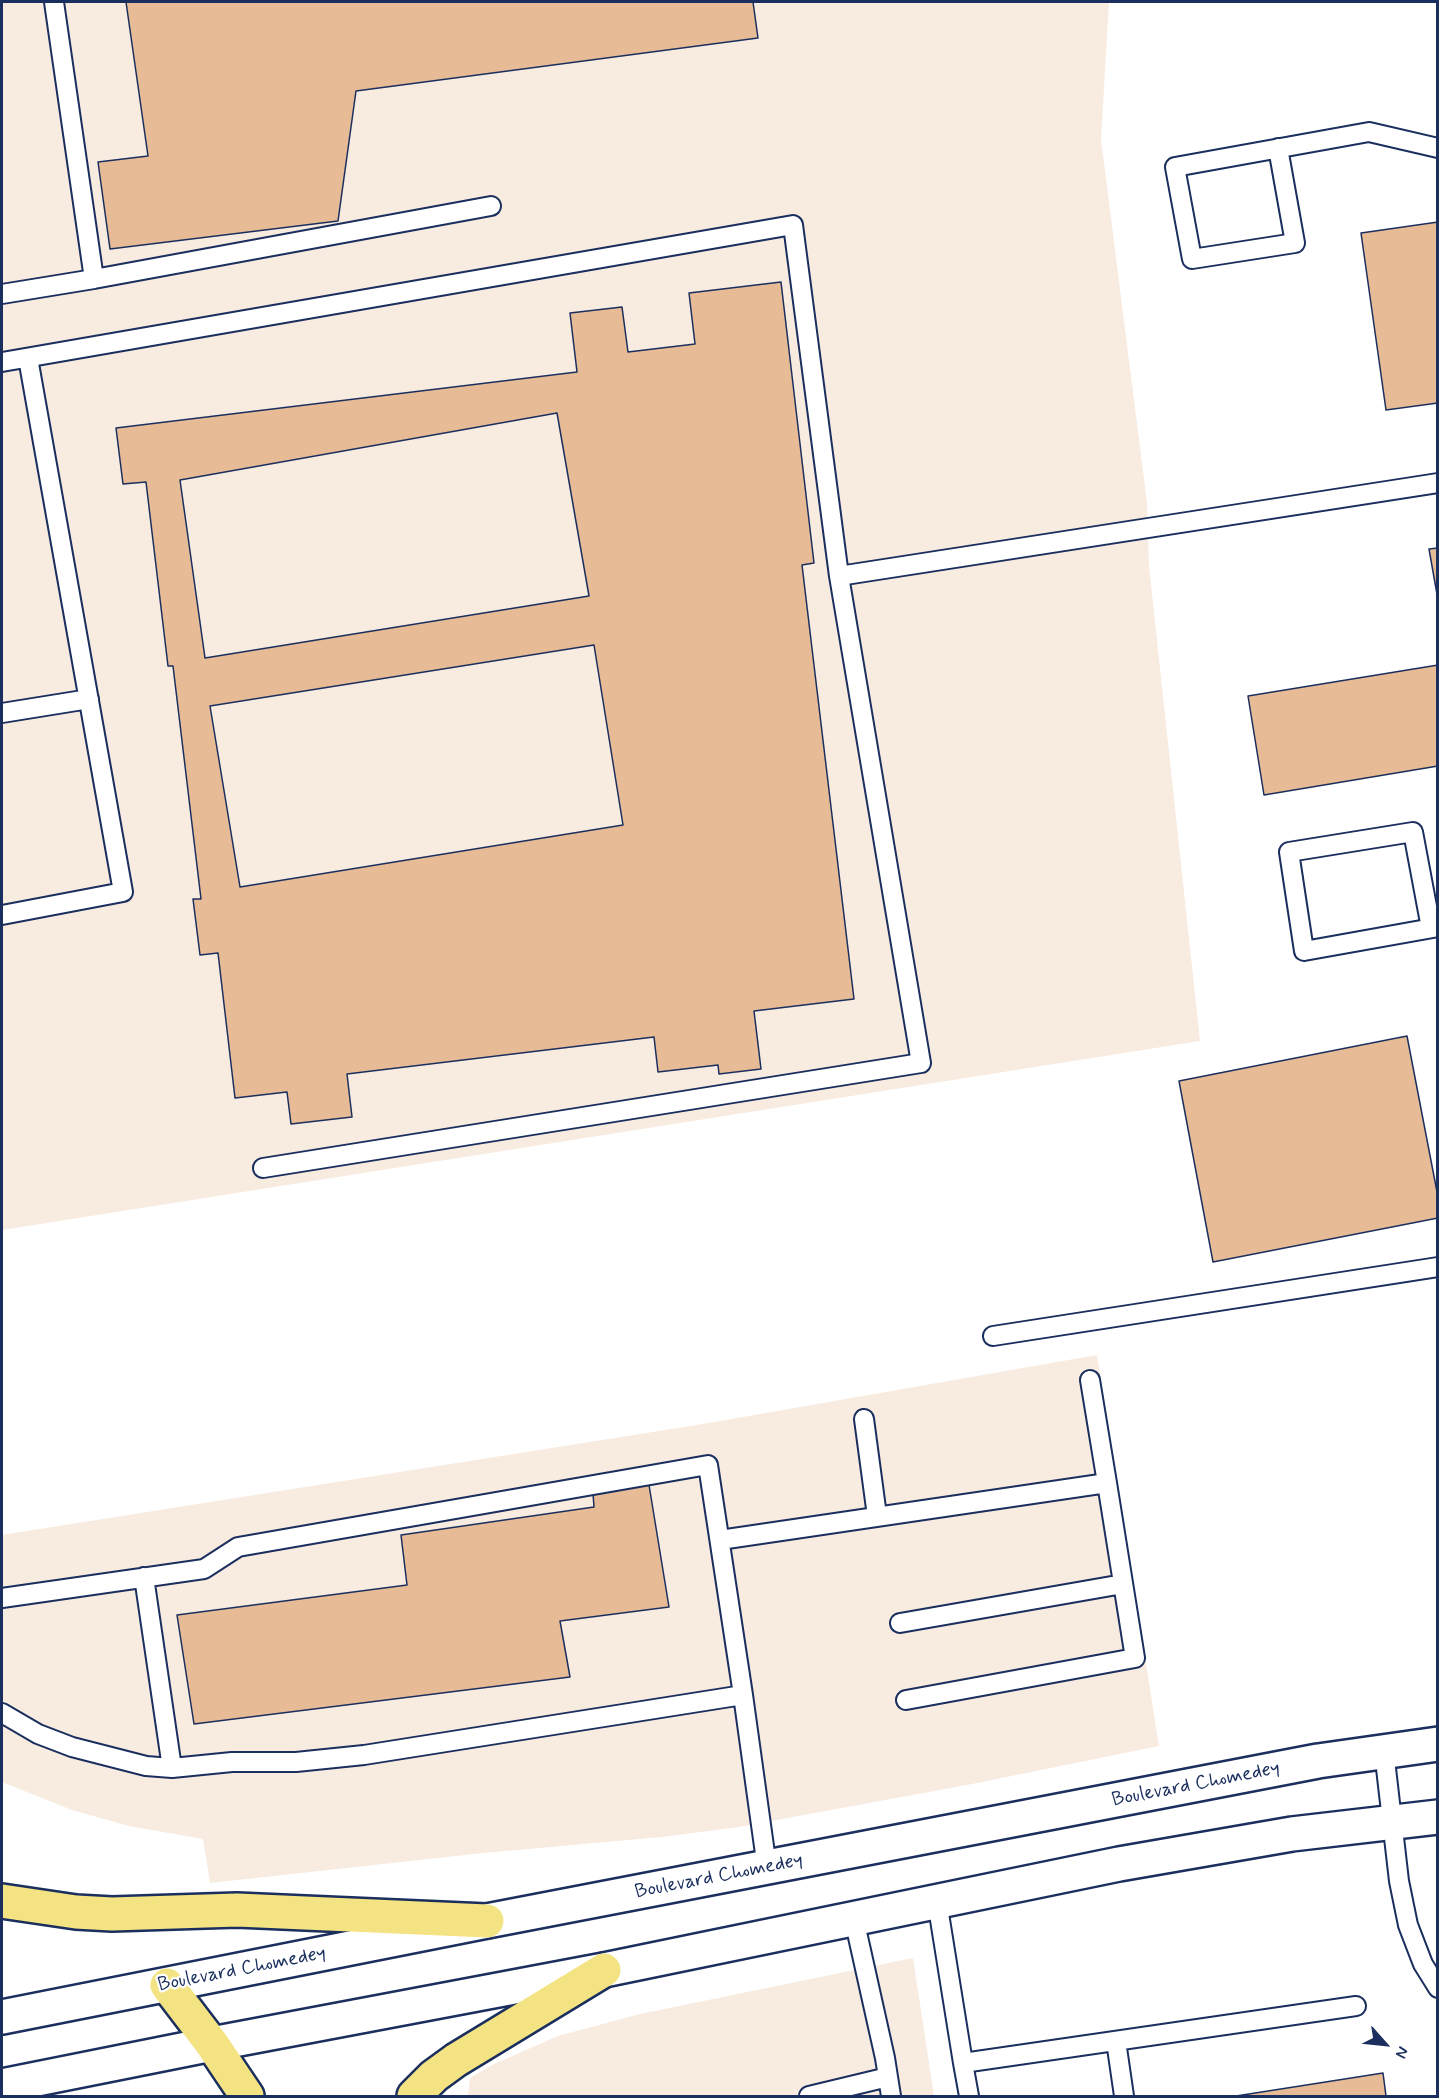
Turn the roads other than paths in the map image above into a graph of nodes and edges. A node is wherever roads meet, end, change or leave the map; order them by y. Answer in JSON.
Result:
{"nodes":[{"id":1,"x":54,"y":2,"type":"edge"},
{"id":2,"x":1278,"y":148,"type":"junction"},
{"id":3,"x":1437,"y":148,"type":"edge"},
{"id":4,"x":491,"y":206,"type":"dead end"},
{"id":5,"x":94,"y":279,"type":"junction"},
{"id":6,"x":2,"y":294,"type":"edge"},
{"id":7,"x":28,"y":358,"type":"junction"},
{"id":8,"x":2,"y":362,"type":"edge"},
{"id":9,"x":1437,"y":483,"type":"edge"},
{"id":10,"x":839,"y":576,"type":"junction"},
{"id":11,"x":89,"y":699,"type":"junction"},
{"id":12,"x":2,"y":713,"type":"edge"},
{"id":13,"x":2,"y":915,"type":"edge"},
{"id":14,"x":1434,"y":928,"type":"edge"},
{"id":15,"x":263,"y":1168,"type":"dead end"},
{"id":16,"x":1437,"y":1267,"type":"edge"},
{"id":17,"x":993,"y":1336,"type":"dead end"},
{"id":18,"x":1090,"y":1380,"type":"dead end"},
{"id":19,"x":864,"y":1419,"type":"dead end"},
{"id":20,"x":1107,"y":1483,"type":"junction"},
{"id":21,"x":877,"y":1516,"type":"junction"},
{"id":22,"x":720,"y":1540,"type":"junction"},
{"id":23,"x":144,"y":1577,"type":"junction"},
{"id":24,"x":1123,"y":1584,"type":"junction"},
{"id":25,"x":2,"y":1598,"type":"edge"},
{"id":26,"x":900,"y":1623,"type":"dead end"},
{"id":27,"x":743,"y":1695,"type":"junction"},
{"id":28,"x":906,"y":1700,"type":"dead end"},
{"id":29,"x":2,"y":1713,"type":"edge"},
{"id":30,"x":1437,"y":1744,"type":"edge"},
{"id":31,"x":1384,"y":1750,"type":"junction"},
{"id":32,"x":172,"y":1768,"type":"junction"},
{"id":33,"x":1437,"y":1817,"type":"edge"},
{"id":34,"x":1391,"y":1822,"type":"junction"},
{"id":35,"x":767,"y":1868,"type":"junction"},
{"id":36,"x":2,"y":1901,"type":"edge"},
{"id":37,"x":937,"y":1901,"type":"junction"},
{"id":38,"x":854,"y":1919,"type":"junction"},
{"id":39,"x":487,"y":1921,"type":"junction"},
{"id":40,"x":604,"y":1970,"type":"junction"},
{"id":41,"x":166,"y":1985,"type":"junction"},
{"id":42,"x":1437,"y":1988,"type":"edge"},
{"id":43,"x":1356,"y":2006,"type":"dead end"},
{"id":44,"x":2,"y":2017,"type":"edge"},
{"id":45,"x":1116,"y":2041,"type":"junction"},
{"id":46,"x":212,"y":2044,"type":"junction"},
{"id":47,"x":963,"y":2063,"type":"junction"},
{"id":48,"x":888,"y":2077,"type":"junction"},
{"id":49,"x":2,"y":2086,"type":"edge"},
{"id":50,"x":247,"y":2097,"type":"edge"},
{"id":51,"x":414,"y":2097,"type":"edge"},
{"id":52,"x":809,"y":2097,"type":"edge"},
{"id":53,"x":891,"y":2097,"type":"edge"},
{"id":54,"x":969,"y":2097,"type":"edge"},
{"id":55,"x":1124,"y":2097,"type":"edge"}],
"edges":[{"from":1,"to":5,"type":"lane"},
{"from":2,"to":2,"type":"lane"},
{"from":2,"to":3,"type":"lane"},
{"from":4,"to":5,"type":"lane"},
{"from":5,"to":6,"type":"lane"},
{"from":7,"to":8,"type":"lane"},
{"from":7,"to":10,"type":"lane"},
{"from":7,"to":11,"type":"lane"},
{"from":9,"to":10,"type":"lane"},
{"from":10,"to":15,"type":"lane"},
{"from":11,"to":12,"type":"lane"},
{"from":11,"to":13,"type":"lane"},
{"from":14,"to":14,"type":"lane"},
{"from":16,"to":17,"type":"lane"},
{"from":18,"to":20,"type":"lane"},
{"from":19,"to":21,"type":"lane"},
{"from":20,"to":21,"type":"lane"},
{"from":20,"to":24,"type":"lane"},
{"from":21,"to":22,"type":"lane"},
{"from":22,"to":23,"type":"lane"},
{"from":22,"to":27,"type":"lane"},
{"from":23,"to":25,"type":"lane"},
{"from":23,"to":32,"type":"lane"},
{"from":24,"to":26,"type":"lane"},
{"from":24,"to":28,"type":"lane"},
{"from":27,"to":32,"type":"lane"},
{"from":27,"to":35,"type":"lane"},
{"from":29,"to":32,"type":"lane"},
{"from":30,"to":31,"type":"street","name":"Boulevard Chomedey"},
{"from":31,"to":34,"type":"lane"},
{"from":31,"to":35,"type":"street","name":"Boulevard Chomedey"},
{"from":33,"to":34,"type":"street"},
{"from":34,"to":37,"type":"street"},
{"from":34,"to":42,"type":"lane"},
{"from":35,"to":39,"type":"street","name":"Boulevard Chomedey"},
{"from":36,"to":39,"type":"main road"},
{"from":37,"to":38,"type":"street"},
{"from":37,"to":47,"type":"lane"},
{"from":38,"to":40,"type":"street"},
{"from":38,"to":48,"type":"lane"},
{"from":39,"to":41,"type":"street","name":"Boulevard Chomedey"},
{"from":40,"to":46,"type":"street"},
{"from":40,"to":51,"type":"main road"},
{"from":41,"to":44,"type":"street","name":"Boulevard Chomedey"},
{"from":41,"to":46,"type":"main road"},
{"from":43,"to":45,"type":"lane"},
{"from":45,"to":47,"type":"lane"},
{"from":45,"to":55,"type":"lane"},
{"from":46,"to":49,"type":"street"},
{"from":46,"to":50,"type":"main road"},
{"from":47,"to":54,"type":"lane"},
{"from":48,"to":52,"type":"lane"},
{"from":48,"to":53,"type":"lane"}]}
